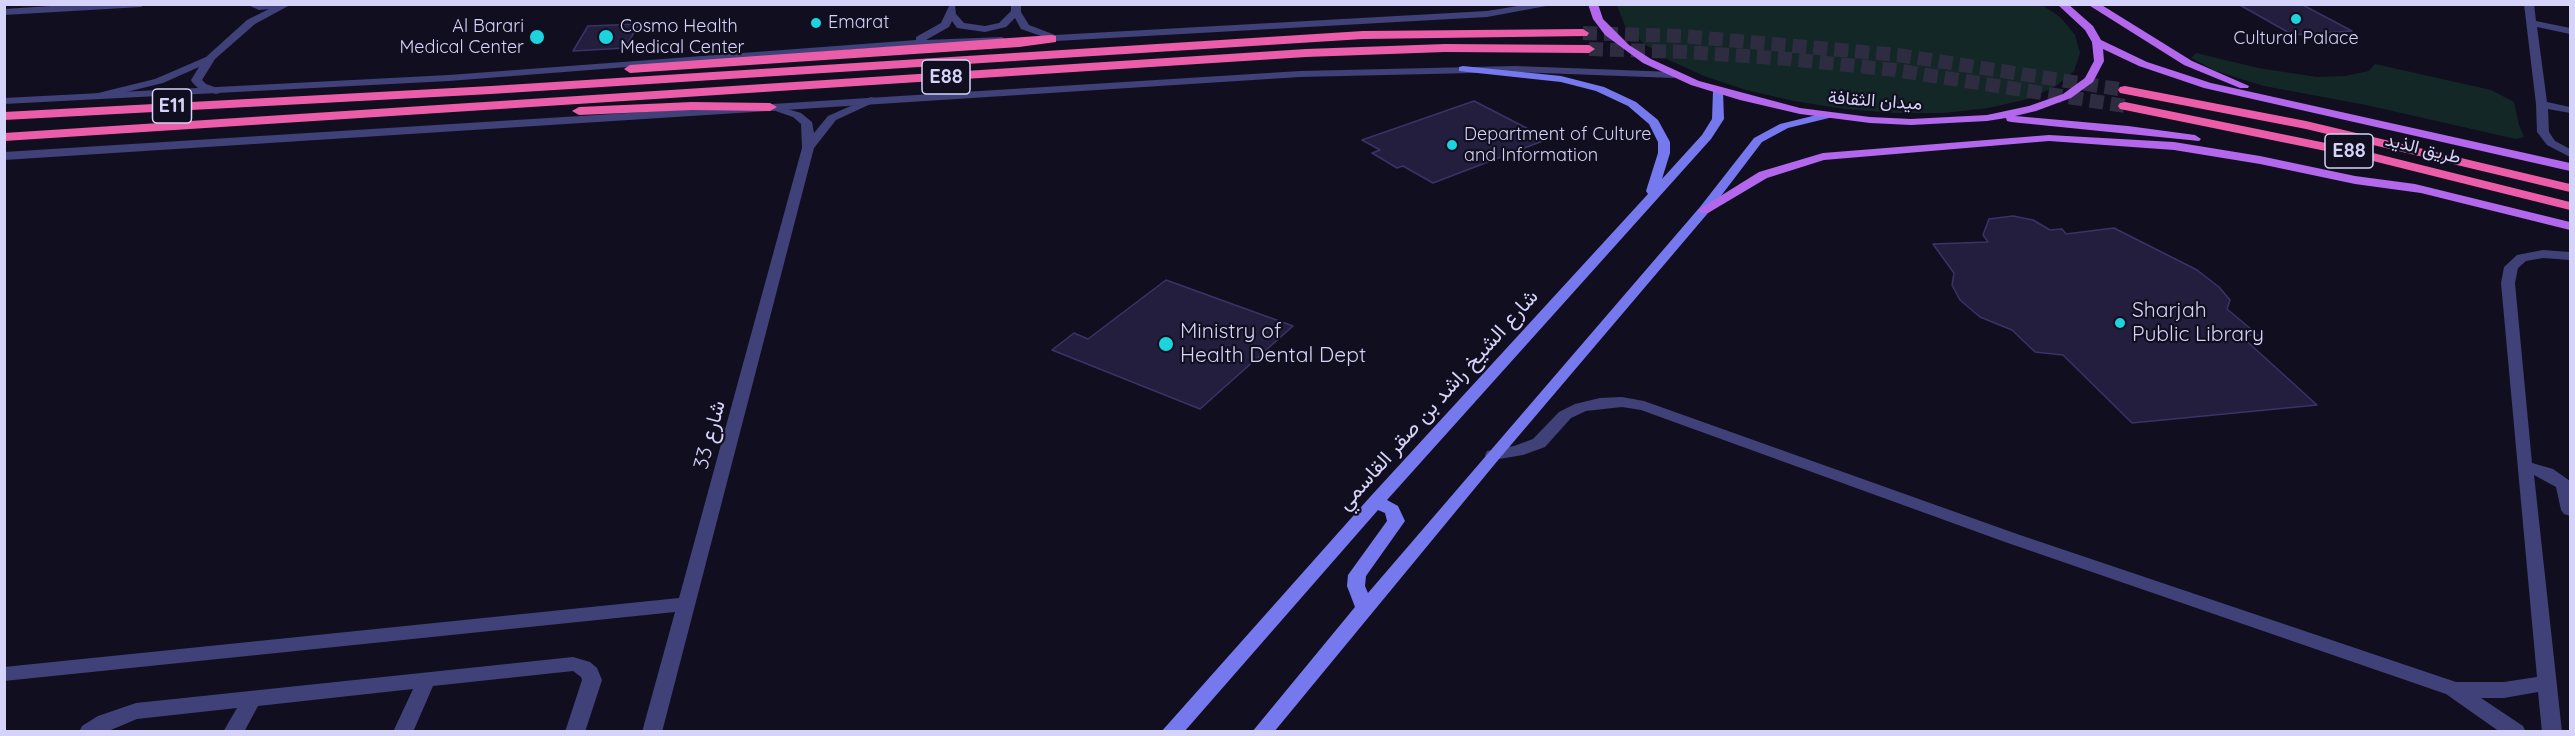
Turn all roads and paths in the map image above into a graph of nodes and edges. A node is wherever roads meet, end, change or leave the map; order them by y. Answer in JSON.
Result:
{"nodes":[{"id":1,"x":28,"y":4,"type":"edge"},
{"id":2,"x":141,"y":4,"type":"edge"},
{"id":3,"x":1552,"y":4,"type":"edge"},
{"id":4,"x":1593,"y":4,"type":"edge"},
{"id":5,"x":2062,"y":4,"type":"edge"},
{"id":6,"x":2092,"y":4,"type":"edge"},
{"id":7,"x":2529,"y":4,"type":"edge"},
{"id":8,"x":252,"y":5,"type":"edge"},
{"id":9,"x":285,"y":5,"type":"edge"},
{"id":10,"x":1016,"y":8,"type":"edge"},
{"id":11,"x":951,"y":9,"type":"edge"},
{"id":12,"x":18,"y":11,"type":"junction"},
{"id":13,"x":4,"y":12,"type":"edge"},
{"id":14,"x":251,"y":22,"type":"junction"},
{"id":15,"x":2531,"y":23,"type":"junction"},
{"id":16,"x":2571,"y":31,"type":"edge"},
{"id":17,"x":1583,"y":33,"type":"tunnel mouth"},
{"id":18,"x":1068,"y":38,"type":"junction"},
{"id":19,"x":1052,"y":39,"type":"junction"},
{"id":20,"x":2097,"y":42,"type":"junction"},
{"id":21,"x":907,"y":43,"type":"junction"},
{"id":22,"x":1588,"y":49,"type":"tunnel mouth"},
{"id":23,"x":211,"y":57,"type":"junction"},
{"id":24,"x":1463,"y":69,"type":"junction"},
{"id":25,"x":1674,"y":75,"type":"junction"},
{"id":26,"x":2125,"y":90,"type":"tunnel mouth"},
{"id":27,"x":216,"y":91,"type":"junction"},
{"id":28,"x":1718,"y":91,"type":"junction"},
{"id":29,"x":339,"y":96,"type":"junction"},
{"id":30,"x":95,"y":97,"type":"junction"},
{"id":31,"x":871,"y":100,"type":"junction"},
{"id":32,"x":4,"y":101,"type":"edge"},
{"id":33,"x":2542,"y":104,"type":"junction"},
{"id":34,"x":2125,"y":106,"type":"tunnel mouth"},
{"id":35,"x":770,"y":107,"type":"junction"},
{"id":36,"x":2571,"y":110,"type":"edge"},
{"id":37,"x":1829,"y":115,"type":"junction"},
{"id":38,"x":2345,"y":115,"type":"junction"},
{"id":39,"x":4,"y":116,"type":"edge"},
{"id":40,"x":304,"y":118,"type":"junction"},
{"id":41,"x":1987,"y":118,"type":"junction"},
{"id":42,"x":4,"y":137,"type":"edge"},
{"id":43,"x":808,"y":148,"type":"junction"},
{"id":44,"x":2571,"y":154,"type":"edge"},
{"id":45,"x":4,"y":156,"type":"edge"},
{"id":46,"x":2571,"y":167,"type":"edge"},
{"id":47,"x":2571,"y":188,"type":"edge"},
{"id":48,"x":2425,"y":190,"type":"junction"},
{"id":49,"x":1650,"y":197,"type":"junction"},
{"id":50,"x":2571,"y":206,"type":"edge"},
{"id":51,"x":1704,"y":210,"type":"junction"},
{"id":52,"x":2571,"y":226,"type":"edge"},
{"id":53,"x":2571,"y":255,"type":"edge"},
{"id":54,"x":1493,"y":455,"type":"junction"},
{"id":55,"x":2526,"y":467,"type":"junction"},
{"id":56,"x":1376,"y":501,"type":"junction"},
{"id":57,"x":2571,"y":510,"type":"edge"},
{"id":58,"x":686,"y":604,"type":"junction"},
{"id":59,"x":1365,"y":608,"type":"junction"},
{"id":60,"x":4,"y":674,"type":"edge"},
{"id":61,"x":427,"y":679,"type":"junction"},
{"id":62,"x":2547,"y":683,"type":"junction"},
{"id":63,"x":2453,"y":690,"type":"junction"},
{"id":64,"x":252,"y":699,"type":"junction"},
{"id":65,"x":89,"y":732,"type":"edge"},
{"id":66,"x":233,"y":732,"type":"edge"},
{"id":67,"x":403,"y":732,"type":"edge"},
{"id":68,"x":575,"y":732,"type":"edge"},
{"id":69,"x":652,"y":732,"type":"edge"},
{"id":70,"x":1171,"y":732,"type":"edge"},
{"id":71,"x":1262,"y":732,"type":"edge"},
{"id":72,"x":2516,"y":732,"type":"edge"},
{"id":73,"x":2552,"y":732,"type":"edge"}],
"edges":[{"from":1,"to":12,"type":"street"},
{"from":2,"to":12,"type":"street"},
{"from":3,"to":18,"type":"street"},
{"from":4,"to":25,"type":"main road","name":"ميدان الثقافة"},
{"from":5,"to":20,"type":"main road"},
{"from":6,"to":38,"type":"main road"},
{"from":7,"to":15,"type":"street"},
{"from":8,"to":9,"type":"street"},
{"from":8,"to":14,"type":"street"},
{"from":9,"to":14,"type":"street"},
{"from":10,"to":11,"type":"street"},
{"from":10,"to":18,"type":"street"},
{"from":11,"to":21,"type":"street"},
{"from":12,"to":13,"type":"street"},
{"from":14,"to":23,"type":"street"},
{"from":15,"to":16,"type":"street"},
{"from":15,"to":33,"type":"street"},
{"from":17,"to":29,"type":"highway","number":"E88"},
{"from":18,"to":19,"type":"street"},
{"from":19,"to":21,"type":"street"},
{"from":19,"to":29,"type":"highway"},
{"from":20,"to":38,"type":"main road"},
{"from":20,"to":41,"type":"main road","name":"ميدان الثقافة"},
{"from":21,"to":27,"type":"street"},
{"from":22,"to":40,"type":"highway","number":"E88"},
{"from":23,"to":27,"type":"street"},
{"from":23,"to":30,"type":"street"},
{"from":24,"to":25,"type":"street"},
{"from":24,"to":31,"type":"street"},
{"from":24,"to":49,"type":"main road"},
{"from":25,"to":28,"type":"main road","name":"ميدان الثقافة"},
{"from":26,"to":47,"type":"highway","name":"طريق الذيد","number":"E88"},
{"from":27,"to":30,"type":"street"},
{"from":28,"to":37,"type":"main road","name":"ميدان الثقافة"},
{"from":28,"to":49,"type":"main road","name":"شارع الشيخ راشد بن صقر القاسمي"},
{"from":29,"to":39,"type":"highway","number":"E11"},
{"from":30,"to":32,"type":"street"},
{"from":31,"to":35,"type":"street"},
{"from":31,"to":43,"type":"street","name":"شارع 33"},
{"from":33,"to":36,"type":"street"},
{"from":33,"to":44,"type":"street"},
{"from":34,"to":50,"type":"highway","name":"طريق الذيد","number":"E88"},
{"from":35,"to":40,"type":"highway"},
{"from":35,"to":43,"type":"street","name":"شارع 33"},
{"from":35,"to":45,"type":"street"},
{"from":37,"to":41,"type":"main road","name":"ميدان الثقافة"},
{"from":37,"to":51,"type":"main road"},
{"from":38,"to":46,"type":"main road"},
{"from":40,"to":42,"type":"highway","number":"E11"},
{"from":41,"to":48,"type":"main road"},
{"from":43,"to":58,"type":"street","name":"شارع 33"},
{"from":48,"to":51,"type":"main road"},
{"from":48,"to":52,"type":"main road"},
{"from":49,"to":56,"type":"main road","name":"شارع الشيخ راشد بن صقر القاسمي"},
{"from":51,"to":54,"type":"main road"},
{"from":53,"to":55,"type":"street"},
{"from":54,"to":59,"type":"main road"},
{"from":54,"to":63,"type":"street"},
{"from":55,"to":57,"type":"street"},
{"from":55,"to":62,"type":"street"},
{"from":56,"to":59,"type":"main road"},
{"from":56,"to":70,"type":"main road","name":"شارع الشيخ راشد بن صقر القاسمي"},
{"from":58,"to":60,"type":"street"},
{"from":58,"to":69,"type":"street","name":"شارع 33"},
{"from":59,"to":71,"type":"main road"},
{"from":61,"to":64,"type":"street"},
{"from":61,"to":67,"type":"street"},
{"from":61,"to":68,"type":"street"},
{"from":62,"to":63,"type":"street"},
{"from":62,"to":73,"type":"street"},
{"from":63,"to":72,"type":"street"},
{"from":64,"to":65,"type":"street"},
{"from":64,"to":66,"type":"street"}]}
